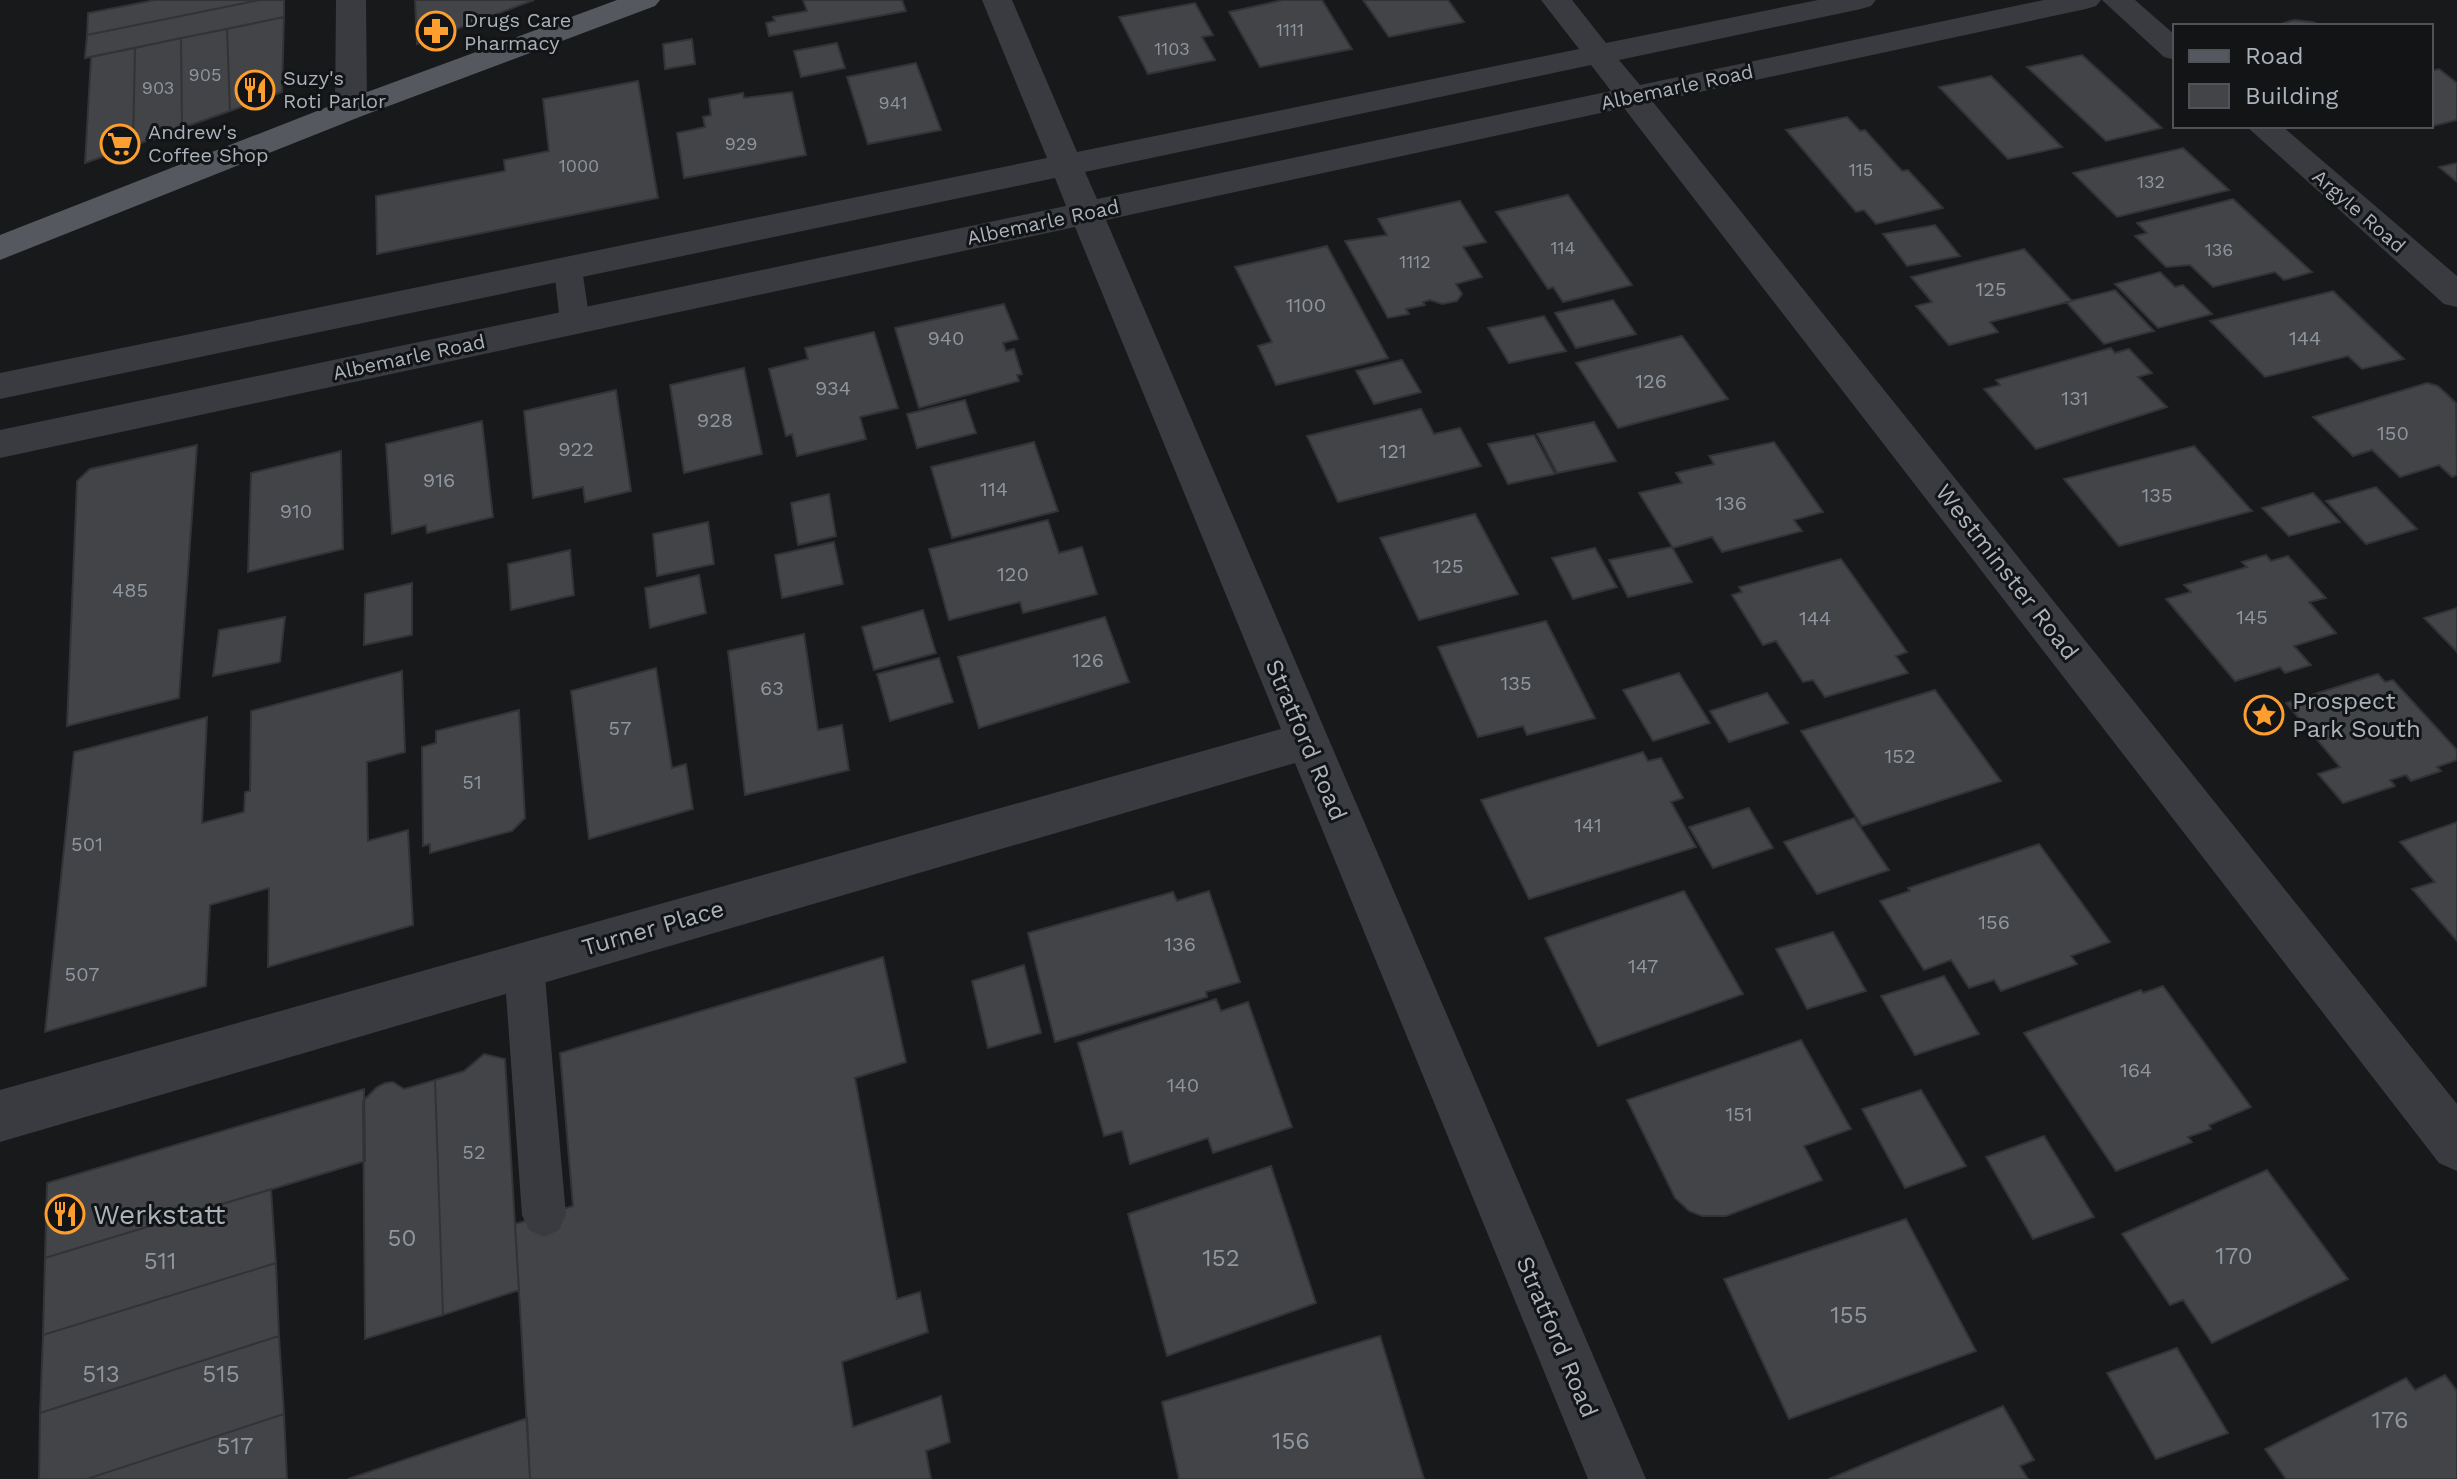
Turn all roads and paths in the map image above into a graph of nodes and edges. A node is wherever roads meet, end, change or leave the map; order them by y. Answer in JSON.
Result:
{"nodes":[{"id":1,"x":351,"y":0,"type":"edge"},
{"id":2,"x":645,"y":0,"type":"edge"},
{"id":3,"x":997,"y":0,"type":"edge"},
{"id":4,"x":1556,"y":0,"type":"edge"},
{"id":5,"x":1861,"y":0,"type":"edge"},
{"id":6,"x":2086,"y":0,"type":"edge"},
{"id":7,"x":2117,"y":0,"type":"edge"},
{"id":8,"x":2173,"y":49,"type":"edge"},
{"id":9,"x":1599,"y":55,"type":"junction"},
{"id":10,"x":1633,"y":96,"type":"junction"},
{"id":11,"x":351,"y":109,"type":"junction"},
{"id":12,"x":2264,"y":128,"type":"edge"},
{"id":13,"x":1064,"y":166,"type":"junction"},
{"id":14,"x":1086,"y":213,"type":"junction"},
{"id":15,"x":0,"y":248,"type":"edge"},
{"id":16,"x":568,"y":269,"type":"junction"},
{"id":17,"x":2457,"y":295,"type":"edge"},
{"id":18,"x":575,"y":322,"type":"junction"},
{"id":19,"x":112,"y":361,"type":"junction"},
{"id":20,"x":0,"y":386,"type":"edge"},
{"id":21,"x":107,"y":422,"type":"junction"},
{"id":22,"x":0,"y":444,"type":"edge"},
{"id":23,"x":1306,"y":741,"type":"junction"},
{"id":24,"x":524,"y":966,"type":"junction"},
{"id":25,"x":0,"y":1116,"type":"edge"},
{"id":26,"x":2457,"y":1145,"type":"edge"},
{"id":27,"x":544,"y":1215,"type":"dead end"},
{"id":28,"x":1617,"y":1479,"type":"edge"}],
"edges":[{"from":1,"to":11,"type":"street"},
{"from":2,"to":11,"type":"main road"},
{"from":3,"to":13,"type":"street","name":"Stratford Road"},
{"from":4,"to":9,"type":"street","name":"Westminster Road"},
{"from":5,"to":9,"type":"street","name":"Albemarle Road"},
{"from":6,"to":10,"type":"street","name":"Albemarle Road"},
{"from":7,"to":8,"type":"street"},
{"from":9,"to":10,"type":"street","name":"Westminster Road"},
{"from":9,"to":13,"type":"street","name":"Albemarle Road"},
{"from":10,"to":14,"type":"street","name":"Albemarle Road"},
{"from":10,"to":26,"type":"street","name":"Westminster Road"},
{"from":11,"to":15,"type":"main road"},
{"from":12,"to":17,"type":"street","name":"Argyle Road"},
{"from":13,"to":14,"type":"street","name":"Stratford Road"},
{"from":13,"to":16,"type":"street","name":"Albemarle Road"},
{"from":14,"to":18,"type":"street","name":"Albemarle Road"},
{"from":14,"to":23,"type":"street","name":"Stratford Road"},
{"from":16,"to":18,"type":"lane"},
{"from":16,"to":19,"type":"street","name":"Albemarle Road"},
{"from":18,"to":21,"type":"street","name":"Albemarle Road"},
{"from":19,"to":20,"type":"street","name":"Albemarle Road"},
{"from":19,"to":21,"type":"street"},
{"from":21,"to":22,"type":"street","name":"Albemarle Road"},
{"from":23,"to":24,"type":"street","name":"Turner Place"},
{"from":23,"to":28,"type":"street","name":"Stratford Road"},
{"from":24,"to":25,"type":"street","name":"Turner Place"},
{"from":24,"to":27,"type":"lane"}]}
